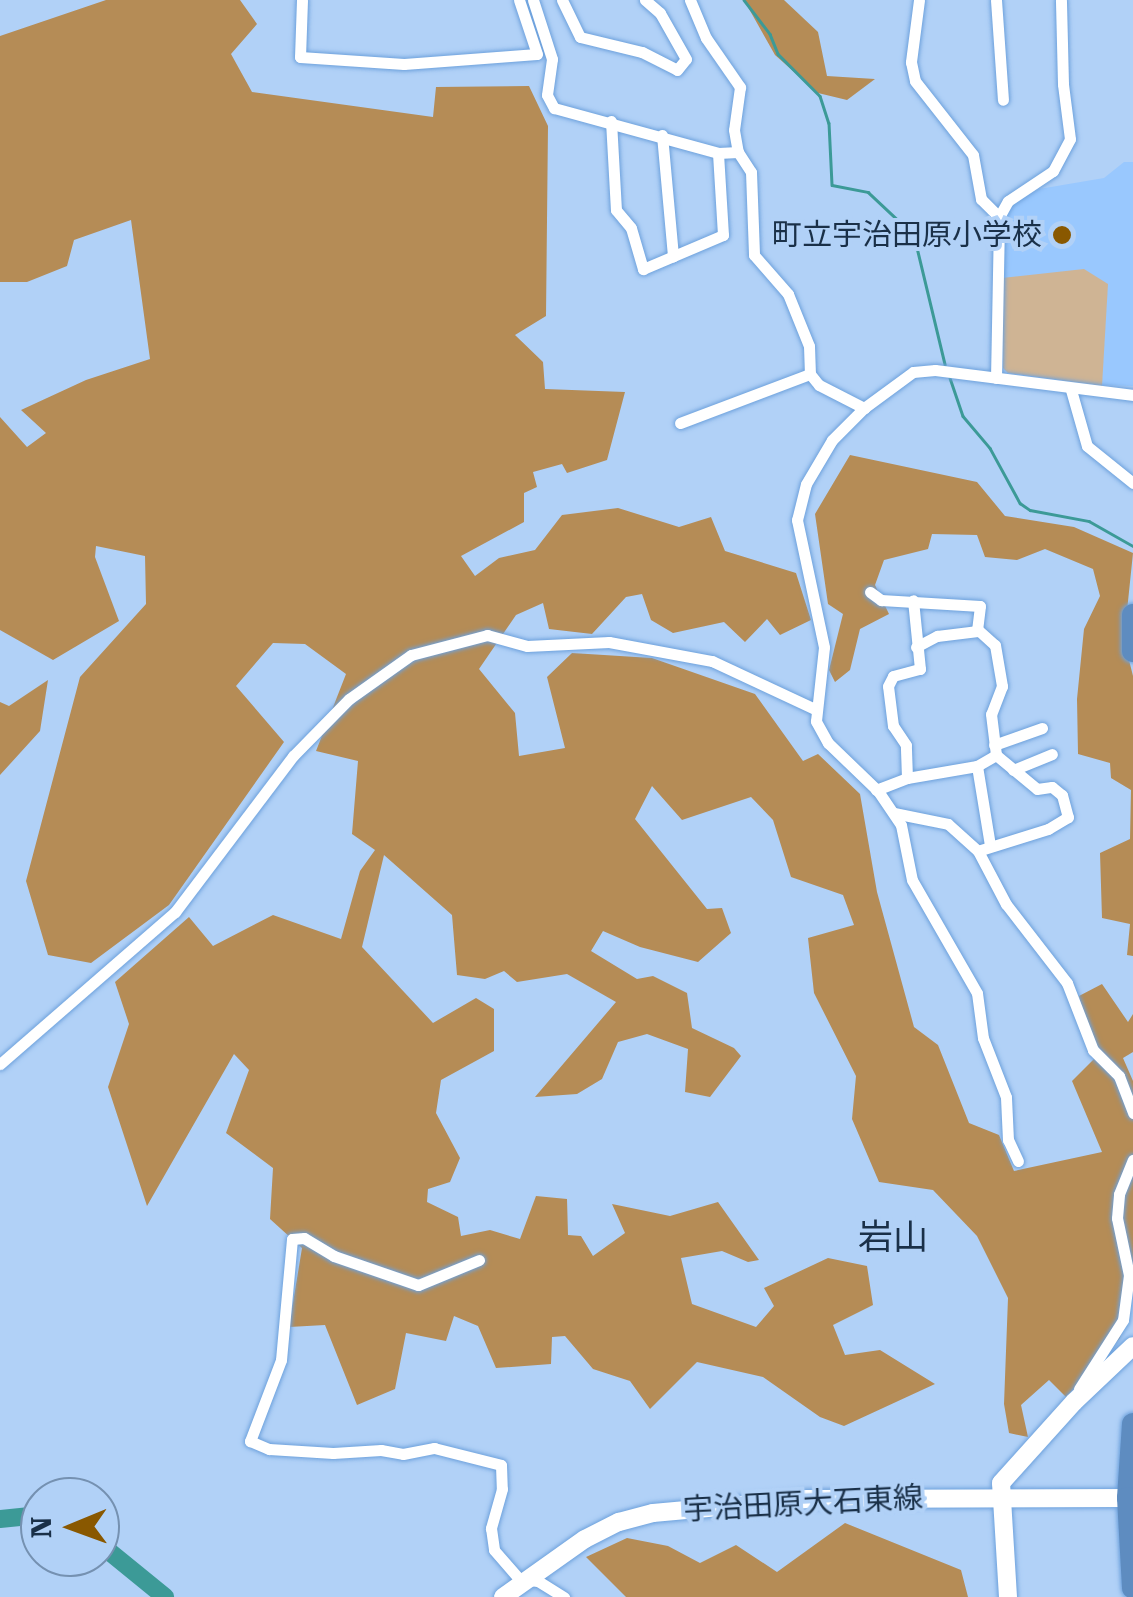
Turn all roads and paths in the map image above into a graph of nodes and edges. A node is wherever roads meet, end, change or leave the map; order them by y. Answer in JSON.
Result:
{"nodes":[{"id":1,"x":302,"y":0,"type":"edge"},
{"id":2,"x":519,"y":0,"type":"edge"},
{"id":3,"x":533,"y":0,"type":"edge"},
{"id":4,"x":562,"y":0,"type":"edge"},
{"id":5,"x":645,"y":0,"type":"edge"},
{"id":6,"x":690,"y":0,"type":"edge"},
{"id":7,"x":919,"y":0,"type":"edge"},
{"id":8,"x":996,"y":0,"type":"edge"},
{"id":9,"x":1061,"y":0,"type":"edge"},
{"id":10,"x":1003,"y":100,"type":"dead end"},
{"id":11,"x":611,"y":122,"type":"junction"},
{"id":12,"x":662,"y":136,"type":"junction"},
{"id":13,"x":738,"y":152,"type":"junction"},
{"id":14,"x":718,"y":153,"type":"junction"},
{"id":15,"x":999,"y":217,"type":"junction"},
{"id":16,"x":673,"y":257,"type":"junction"},
{"id":17,"x":810,"y":374,"type":"junction"},
{"id":18,"x":996,"y":378,"type":"junction"},
{"id":19,"x":1071,"y":390,"type":"junction"},
{"id":20,"x":1133,"y":395,"type":"edge"},
{"id":21,"x":864,"y":408,"type":"junction"},
{"id":22,"x":680,"y":423,"type":"dead end"},
{"id":23,"x":1133,"y":483,"type":"edge"},
{"id":24,"x":870,"y":592,"type":"dead end"},
{"id":25,"x":913,"y":600,"type":"junction"},
{"id":26,"x":1133,"y":615,"type":"edge"},
{"id":27,"x":978,"y":631,"type":"junction"},
{"id":28,"x":916,"y":647,"type":"junction"},
{"id":29,"x":1133,"y":651,"type":"edge"},
{"id":30,"x":815,"y":709,"type":"junction"},
{"id":31,"x":1042,"y":728,"type":"dead end"},
{"id":32,"x":995,"y":750,"type":"junction"},
{"id":33,"x":1052,"y":754,"type":"dead end"},
{"id":34,"x":977,"y":766,"type":"junction"},
{"id":35,"x":1013,"y":770,"type":"junction"},
{"id":36,"x":907,"y":778,"type":"junction"},
{"id":37,"x":876,"y":790,"type":"junction"},
{"id":38,"x":894,"y":812,"type":"junction"},
{"id":39,"x":984,"y":848,"type":"junction"},
{"id":40,"x":0,"y":1064,"type":"edge"},
{"id":41,"x":1133,"y":1113,"type":"edge"},
{"id":42,"x":1133,"y":1160,"type":"edge"},
{"id":43,"x":1018,"y":1161,"type":"dead end"},
{"id":44,"x":480,"y":1260,"type":"dead end"},
{"id":45,"x":1133,"y":1346,"type":"edge"},
{"id":46,"x":1074,"y":1402,"type":"junction"},
{"id":47,"x":1133,"y":1424,"type":"edge"},
{"id":48,"x":1000,"y":1496,"type":"junction"},
{"id":49,"x":1128,"y":1498,"type":"junction"},
{"id":50,"x":527,"y":1580,"type":"junction"},
{"id":51,"x":1133,"y":1588,"type":"edge"},
{"id":52,"x":502,"y":1597,"type":"edge"},
{"id":53,"x":564,"y":1597,"type":"edge"},
{"id":54,"x":1008,"y":1597,"type":"edge"}],
"edges":[{"from":1,"to":2,"type":"street"},
{"from":3,"to":11,"type":"street"},
{"from":4,"to":5,"type":"street"},
{"from":6,"to":13,"type":"street"},
{"from":7,"to":15,"type":"street"},
{"from":8,"to":10,"type":"street"},
{"from":9,"to":15,"type":"street"},
{"from":11,"to":12,"type":"street"},
{"from":11,"to":16,"type":"street"},
{"from":12,"to":14,"type":"street"},
{"from":12,"to":16,"type":"street"},
{"from":13,"to":14,"type":"street"},
{"from":13,"to":17,"type":"street"},
{"from":14,"to":16,"type":"street"},
{"from":15,"to":18,"type":"street"},
{"from":17,"to":21,"type":"street"},
{"from":17,"to":22,"type":"street"},
{"from":18,"to":19,"type":"street"},
{"from":18,"to":21,"type":"street"},
{"from":19,"to":20,"type":"street"},
{"from":19,"to":23,"type":"street"},
{"from":21,"to":30,"type":"street"},
{"from":24,"to":25,"type":"street"},
{"from":25,"to":27,"type":"street"},
{"from":25,"to":28,"type":"street"},
{"from":26,"to":29,"type":"highway"},
{"from":27,"to":28,"type":"street"},
{"from":27,"to":32,"type":"street"},
{"from":28,"to":36,"type":"street"},
{"from":30,"to":37,"type":"street"},
{"from":30,"to":40,"type":"street"},
{"from":31,"to":32,"type":"street"},
{"from":32,"to":34,"type":"street"},
{"from":32,"to":35,"type":"street"},
{"from":33,"to":35,"type":"street"},
{"from":34,"to":36,"type":"street"},
{"from":34,"to":39,"type":"street"},
{"from":35,"to":39,"type":"street"},
{"from":36,"to":37,"type":"street"},
{"from":37,"to":38,"type":"street"},
{"from":38,"to":39,"type":"street"},
{"from":38,"to":43,"type":"street"},
{"from":39,"to":41,"type":"street"},
{"from":42,"to":46,"type":"street"},
{"from":44,"to":50,"type":"street"},
{"from":45,"to":46,"type":"main road"},
{"from":46,"to":48,"type":"main road"},
{"from":47,"to":49,"type":"highway"},
{"from":48,"to":49,"type":"main road","name":"宇治田原大石東線"},
{"from":48,"to":50,"type":"main road","name":"宇治田原大石東線"},
{"from":48,"to":54,"type":"main road"},
{"from":49,"to":51,"type":"highway"},
{"from":50,"to":52,"type":"main road","name":"宇治田原大石東線"},
{"from":50,"to":53,"type":"street"}]}
